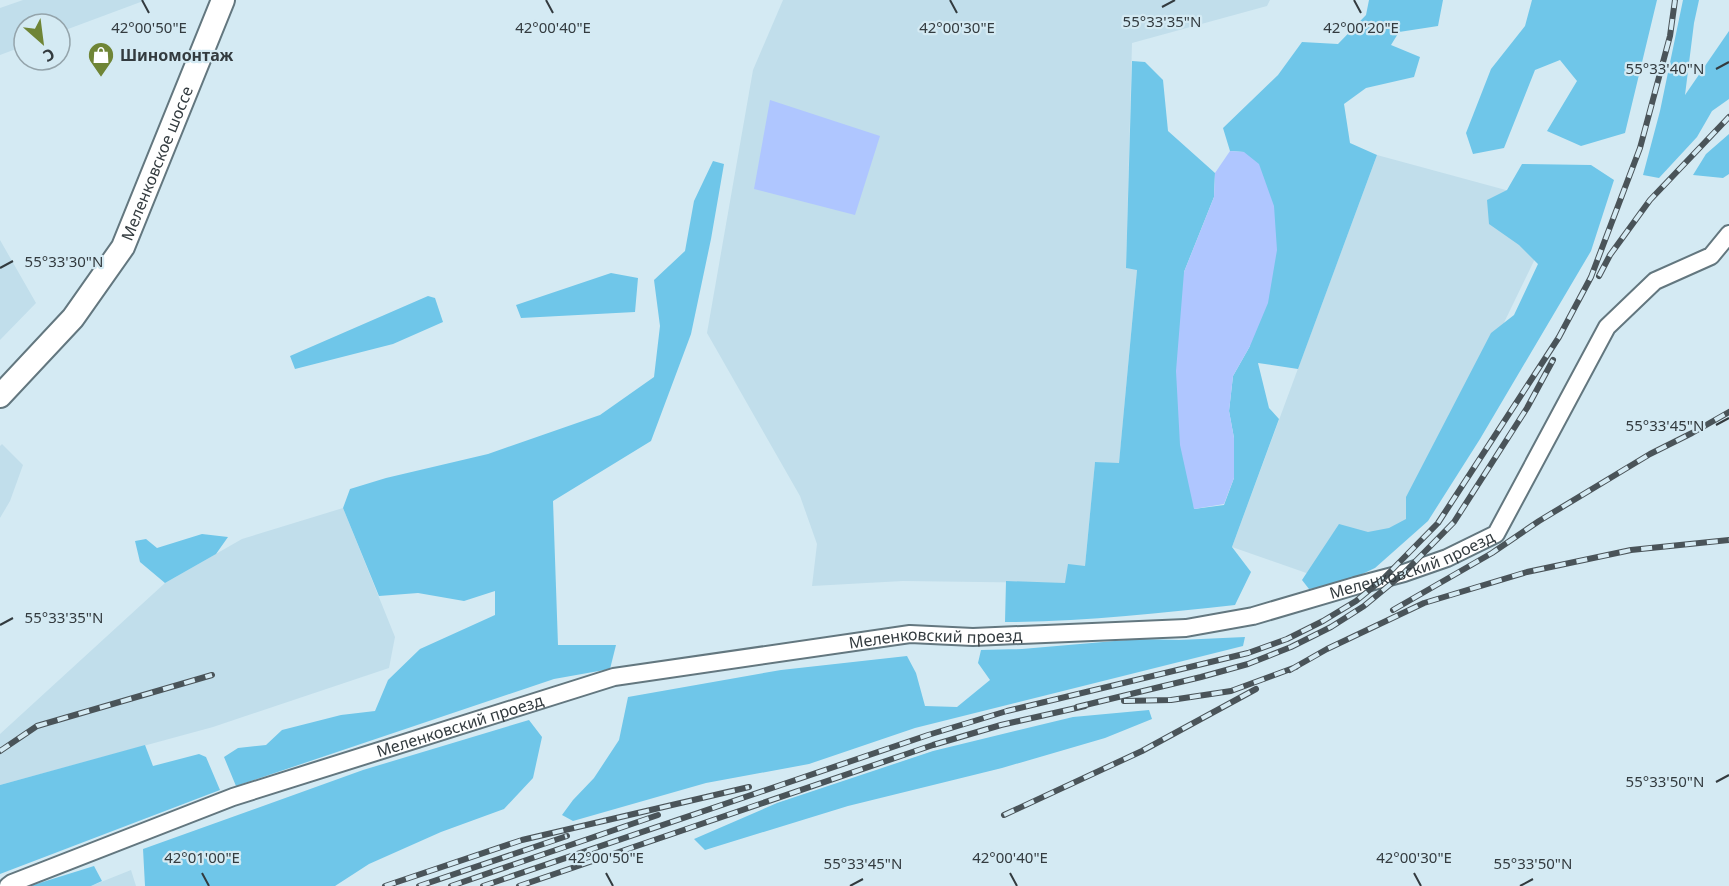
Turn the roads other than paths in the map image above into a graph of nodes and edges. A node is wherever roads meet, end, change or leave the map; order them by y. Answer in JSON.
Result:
{"nodes":[{"id":1,"x":223,"y":0,"type":"edge"},
{"id":2,"x":1729,"y":234,"type":"edge"},
{"id":3,"x":0,"y":396,"type":"edge"},
{"id":4,"x":8,"y":886,"type":"edge"}],
"edges":[{"from":1,"to":3,"type":"main road","name":"Меленковское шоссе"},
{"from":2,"to":4,"type":"street","name":"Меленковский проезд"}]}
